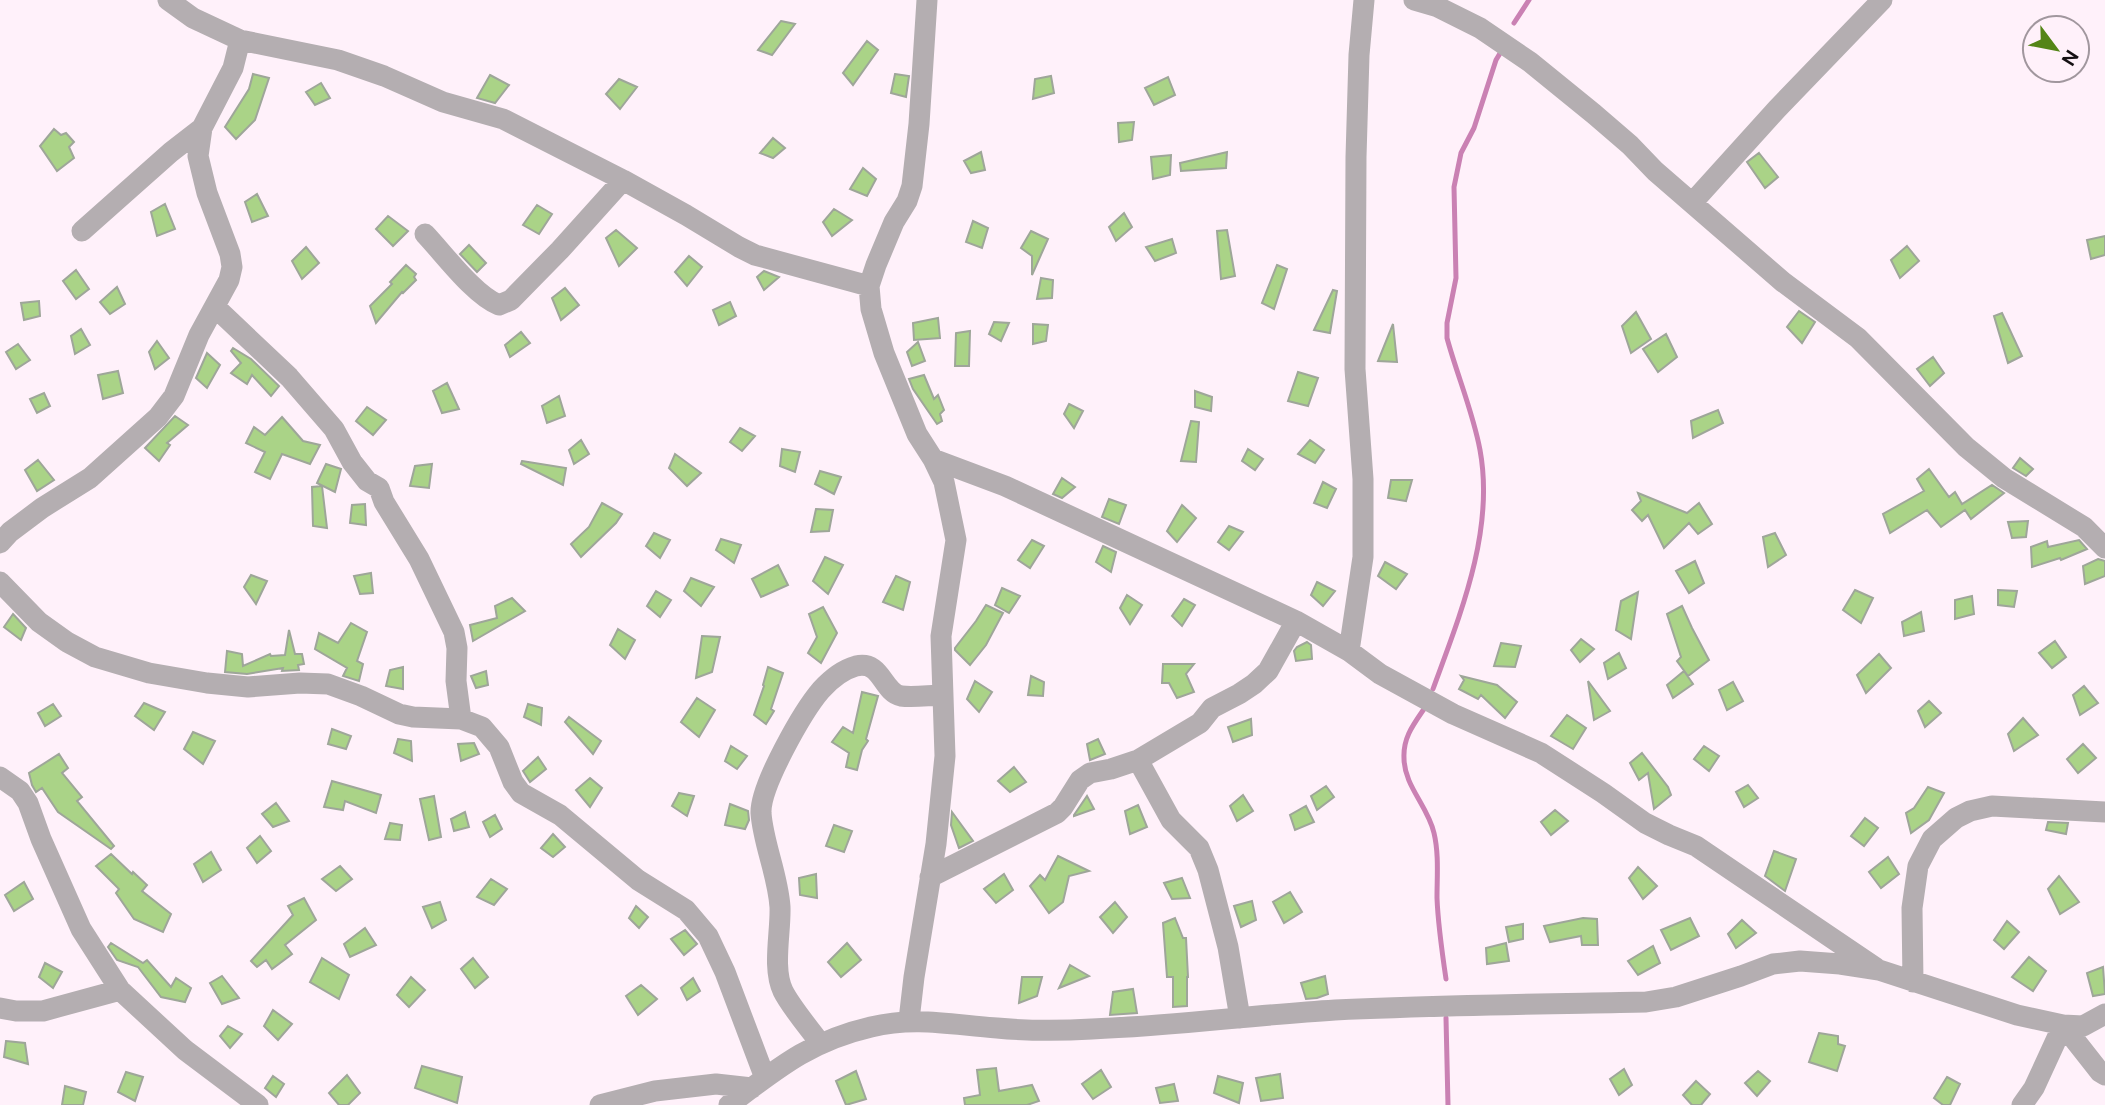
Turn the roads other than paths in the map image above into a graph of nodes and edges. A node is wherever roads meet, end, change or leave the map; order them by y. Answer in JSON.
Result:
{"nodes":[{"id":1,"x":168,"y":0,"type":"edge"},
{"id":2,"x":927,"y":0,"type":"edge"},
{"id":3,"x":1364,"y":0,"type":"edge"},
{"id":4,"x":1414,"y":0,"type":"edge"},
{"id":5,"x":1882,"y":0,"type":"edge"},
{"id":6,"x":240,"y":40,"type":"junction"},
{"id":7,"x":202,"y":128,"type":"junction"},
{"id":8,"x":623,"y":180,"type":"junction"},
{"id":9,"x":1692,"y":202,"type":"junction"},
{"id":10,"x":82,"y":232,"type":"dead end"},
{"id":11,"x":425,"y":234,"type":"dead end"},
{"id":12,"x":869,"y":286,"type":"junction"},
{"id":13,"x":215,"y":307,"type":"junction"},
{"id":14,"x":933,"y":459,"type":"junction"},
{"id":15,"x":0,"y":543,"type":"edge"},
{"id":16,"x":2105,"y":548,"type":"edge"},
{"id":17,"x":0,"y":582,"type":"edge"},
{"id":18,"x":1296,"y":621,"type":"junction"},
{"id":19,"x":1349,"y":651,"type":"junction"},
{"id":20,"x":943,"y":695,"type":"junction"},
{"id":21,"x":461,"y":719,"type":"junction"},
{"id":22,"x":1138,"y":760,"type":"junction"},
{"id":23,"x":0,"y":776,"type":"edge"},
{"id":24,"x":2105,"y":812,"type":"edge"},
{"id":25,"x":930,"y":877,"type":"junction"},
{"id":26,"x":1879,"y":970,"type":"junction"},
{"id":27,"x":1913,"y":982,"type":"junction"},
{"id":28,"x":120,"y":990,"type":"junction"},
{"id":29,"x":0,"y":1008,"type":"edge"},
{"id":30,"x":2105,"y":1014,"type":"edge"},
{"id":31,"x":1240,"y":1018,"type":"junction"},
{"id":32,"x":909,"y":1020,"type":"junction"},
{"id":33,"x":2063,"y":1025,"type":"junction"},
{"id":34,"x":820,"y":1043,"type":"junction"},
{"id":35,"x":2105,"y":1075,"type":"edge"},
{"id":36,"x":758,"y":1083,"type":"junction"},
{"id":37,"x":258,"y":1105,"type":"edge"},
{"id":38,"x":600,"y":1105,"type":"edge"},
{"id":39,"x":729,"y":1105,"type":"edge"},
{"id":40,"x":2022,"y":1105,"type":"edge"}],
"edges":[{"from":1,"to":6,"type":"street"},
{"from":2,"to":12,"type":"street"},
{"from":3,"to":19,"type":"street"},
{"from":4,"to":9,"type":"street"},
{"from":5,"to":9,"type":"street"},
{"from":6,"to":7,"type":"street"},
{"from":6,"to":8,"type":"street"},
{"from":7,"to":10,"type":"street"},
{"from":7,"to":13,"type":"street"},
{"from":8,"to":11,"type":"street"},
{"from":8,"to":12,"type":"street"},
{"from":9,"to":16,"type":"street"},
{"from":12,"to":14,"type":"street"},
{"from":13,"to":15,"type":"street"},
{"from":13,"to":21,"type":"street"},
{"from":14,"to":18,"type":"street"},
{"from":14,"to":20,"type":"street"},
{"from":17,"to":21,"type":"street"},
{"from":18,"to":19,"type":"street"},
{"from":18,"to":22,"type":"street"},
{"from":19,"to":26,"type":"street"},
{"from":20,"to":25,"type":"street"},
{"from":20,"to":34,"type":"street"},
{"from":21,"to":36,"type":"street"},
{"from":22,"to":25,"type":"street"},
{"from":22,"to":31,"type":"street"},
{"from":23,"to":28,"type":"street"},
{"from":24,"to":27,"type":"street"},
{"from":25,"to":32,"type":"street"},
{"from":26,"to":27,"type":"street"},
{"from":26,"to":31,"type":"street"},
{"from":27,"to":33,"type":"street"},
{"from":28,"to":29,"type":"street"},
{"from":28,"to":37,"type":"street"},
{"from":30,"to":33,"type":"street"},
{"from":31,"to":32,"type":"street"},
{"from":32,"to":34,"type":"street"},
{"from":33,"to":35,"type":"street"},
{"from":33,"to":40,"type":"street"},
{"from":34,"to":36,"type":"street"},
{"from":36,"to":38,"type":"street"},
{"from":36,"to":39,"type":"street"}]}
